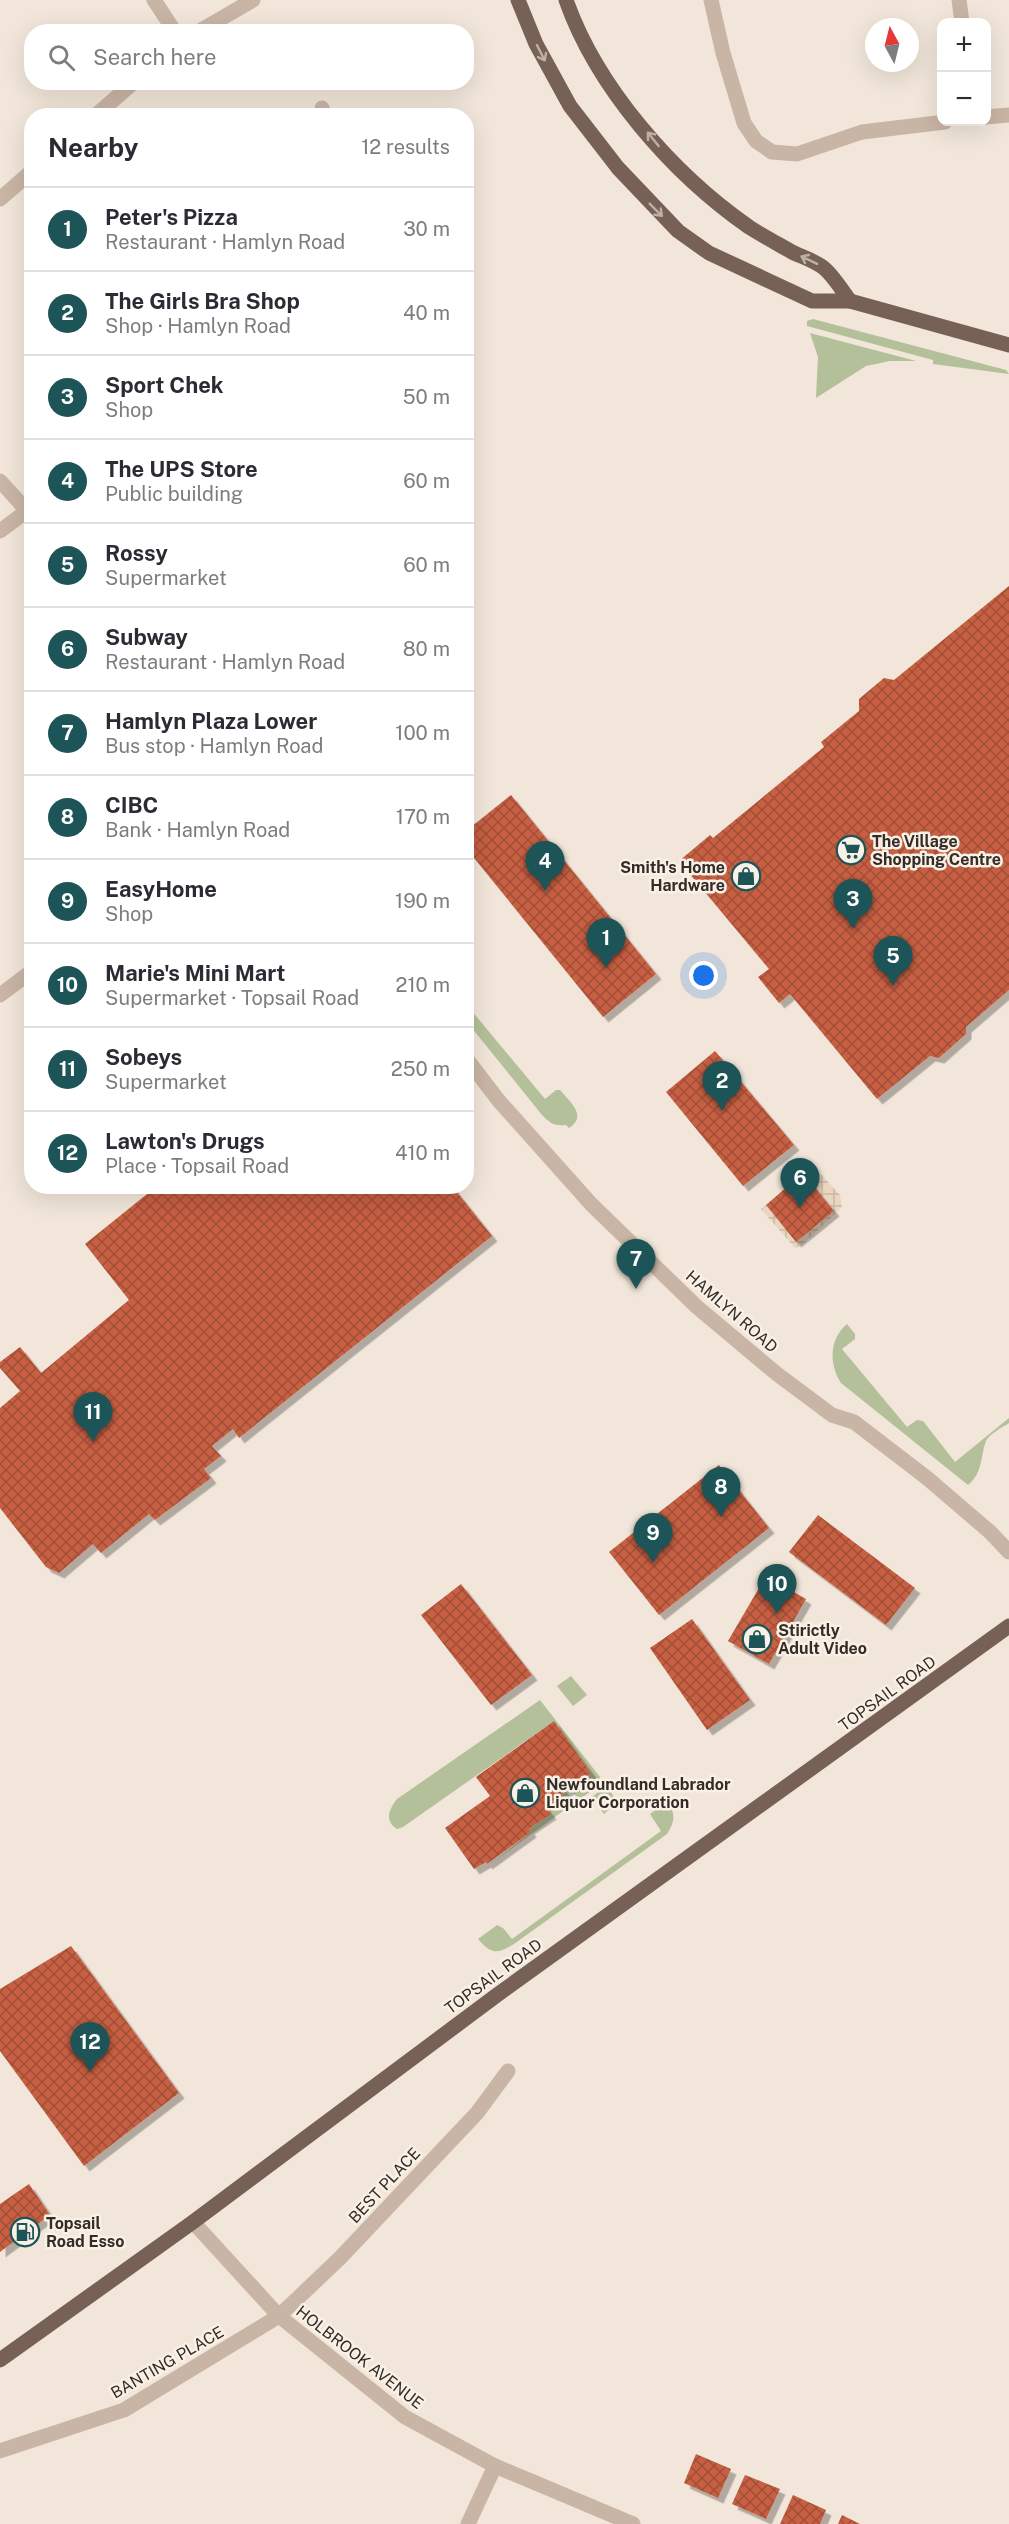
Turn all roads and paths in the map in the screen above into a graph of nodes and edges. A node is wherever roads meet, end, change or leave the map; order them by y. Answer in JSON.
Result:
{"nodes":[{"id":1,"x":154,"y":0,"type":"edge"},
{"id":2,"x":253,"y":0,"type":"edge"},
{"id":3,"x":518,"y":0,"type":"edge"},
{"id":4,"x":566,"y":0,"type":"edge"},
{"id":5,"x":711,"y":0,"type":"edge"},
{"id":6,"x":959,"y":0,"type":"edge"},
{"id":7,"x":961,"y":18,"type":"edge"},
{"id":8,"x":170,"y":24,"type":"edge"},
{"id":9,"x":212,"y":24,"type":"edge"},
{"id":10,"x":125,"y":90,"type":"edge"},
{"id":11,"x":104,"y":108,"type":"edge"},
{"id":12,"x":1009,"y":115,"type":"edge"},
{"id":13,"x":991,"y":117,"type":"edge"},
{"id":14,"x":937,"y":123,"type":"edge"},
{"id":15,"x":24,"y":178,"type":"edge"},
{"id":16,"x":0,"y":199,"type":"edge"},
{"id":17,"x":850,"y":301,"type":"junction"},
{"id":18,"x":1009,"y":345,"type":"edge"},
{"id":19,"x":0,"y":481,"type":"edge"},
{"id":20,"x":24,"y":508,"type":"edge"},
{"id":21,"x":24,"y":517,"type":"edge"},
{"id":22,"x":0,"y":531,"type":"edge"},
{"id":23,"x":24,"y":977,"type":"edge"},
{"id":24,"x":0,"y":995,"type":"edge"},
{"id":25,"x":474,"y":1068,"type":"edge"},
{"id":26,"x":1009,"y":1552,"type":"edge"},
{"id":27,"x":1009,"y":1626,"type":"edge"},
{"id":28,"x":508,"y":2072,"type":"dead end"},
{"id":29,"x":193,"y":2222,"type":"junction"},
{"id":30,"x":279,"y":2316,"type":"junction"},
{"id":31,"x":0,"y":2360,"type":"edge"},
{"id":32,"x":0,"y":2451,"type":"edge"},
{"id":33,"x":495,"y":2466,"type":"junction"},
{"id":34,"x":468,"y":2524,"type":"edge"},
{"id":35,"x":633,"y":2524,"type":"edge"}],
"edges":[{"from":1,"to":8,"type":"street"},
{"from":2,"to":9,"type":"street"},
{"from":3,"to":17,"type":"main road","one_way":true},
{"from":17,"to":4,"type":"main road","one_way":true},
{"from":5,"to":14,"type":"street"},
{"from":6,"to":7,"type":"street"},
{"from":10,"to":11,"type":"street"},
{"from":12,"to":13,"type":"street"},
{"from":15,"to":16,"type":"street"},
{"from":17,"to":18,"type":"main road"},
{"from":19,"to":20,"type":"street"},
{"from":21,"to":22,"type":"street"},
{"from":23,"to":24,"type":"street"},
{"from":25,"to":26,"type":"street","name":"HAMLYN ROAD"},
{"from":27,"to":29,"type":"main road","name":"TOPSAIL ROAD"},
{"from":28,"to":30,"type":"street","name":"BEST PLACE"},
{"from":29,"to":30,"type":"street","name":"HOLBROOK AVENUE"},
{"from":29,"to":31,"type":"main road","name":"TOPSAIL ROAD"},
{"from":30,"to":32,"type":"street","name":"BANTING PLACE"},
{"from":30,"to":33,"type":"street","name":"HOLBROOK AVENUE"},
{"from":33,"to":34,"type":"street"},
{"from":33,"to":35,"type":"street","name":"HOLBROOK AVENUE"}]}
